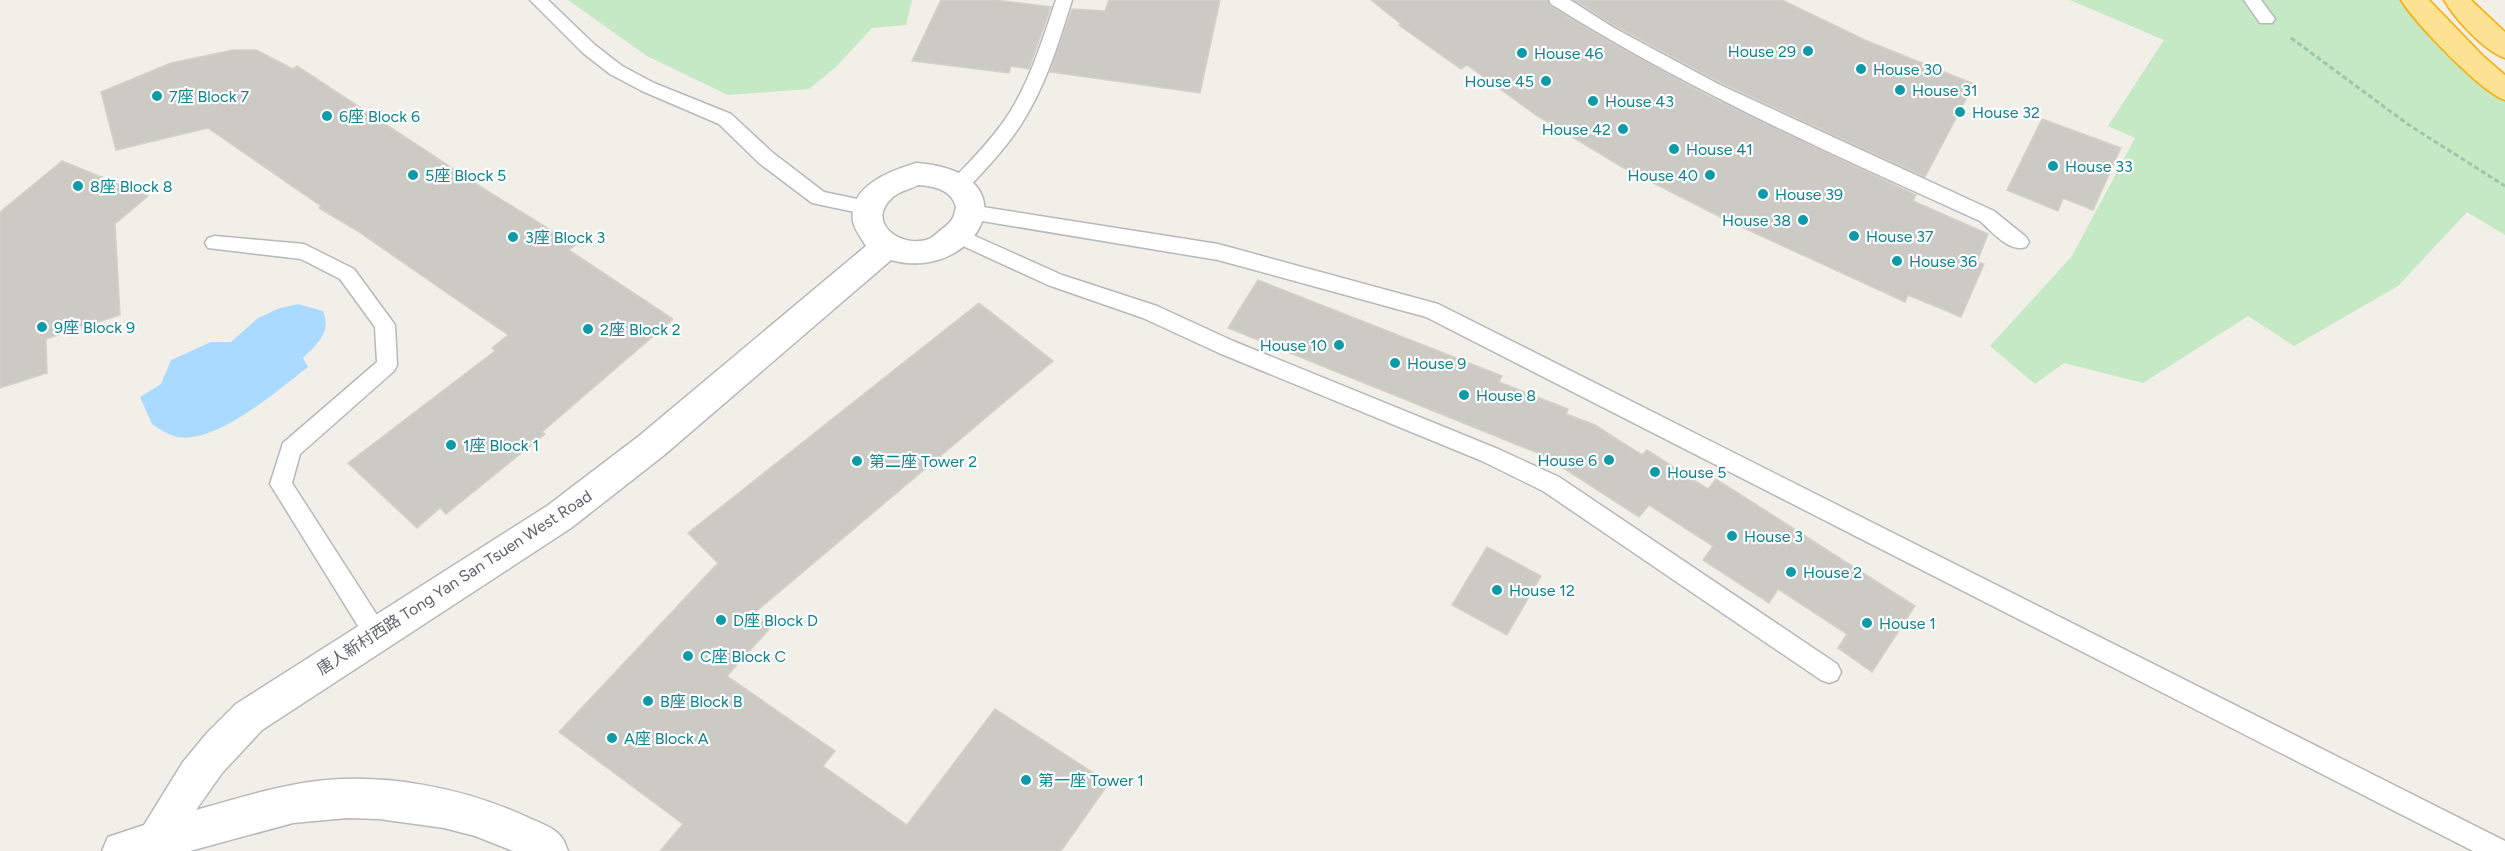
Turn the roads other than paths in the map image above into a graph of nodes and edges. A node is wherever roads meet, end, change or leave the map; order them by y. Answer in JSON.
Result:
{"nodes":[{"id":1,"x":538,"y":0,"type":"edge"},
{"id":2,"x":1064,"y":0,"type":"edge"},
{"id":3,"x":1557,"y":0,"type":"edge"},
{"id":4,"x":2252,"y":0,"type":"edge"},
{"id":5,"x":2414,"y":0,"type":"edge"},
{"id":6,"x":2457,"y":0,"type":"edge"},
{"id":7,"x":2266,"y":19,"type":"road end"},
{"id":8,"x":2505,"y":48,"type":"edge"},
{"id":9,"x":2505,"y":90,"type":"edge"},
{"id":10,"x":959,"y":185,"type":"junction"},
{"id":11,"x":868,"y":208,"type":"junction"},
{"id":12,"x":964,"y":224,"type":"junction"},
{"id":13,"x":2019,"y":242,"type":"dead end"},
{"id":14,"x":215,"y":243,"type":"dead end"},
{"id":15,"x":885,"y":247,"type":"junction"},
{"id":16,"x":376,"y":634,"type":"junction"},
{"id":17,"x":1828,"y":672,"type":"dead end"},
{"id":18,"x":139,"y":847,"type":"edge"},
{"id":19,"x":548,"y":851,"type":"edge"},
{"id":20,"x":2499,"y":851,"type":"edge"}],
"edges":[{"from":1,"to":11,"type":"lane"},
{"from":2,"to":10,"type":"lane"},
{"from":3,"to":13,"type":"lane"},
{"from":4,"to":7,"type":"lane"},
{"from":5,"to":9,"type":"highway"},
{"from":6,"to":8,"type":"highway"},
{"from":10,"to":11,"type":"street"},
{"from":10,"to":12,"type":"street"},
{"from":11,"to":15,"type":"street"},
{"from":12,"to":15,"type":"street"},
{"from":12,"to":17,"type":"lane"},
{"from":12,"to":20,"type":"lane"},
{"from":14,"to":16,"type":"lane"},
{"from":15,"to":16,"type":"street","name":"唐人新村西路 Tong Yan San Tsuen West Road"},
{"from":16,"to":18,"type":"street","name":"唐人新村西路 Tong Yan San Tsuen West Road"},
{"from":18,"to":19,"type":"street"}]}
